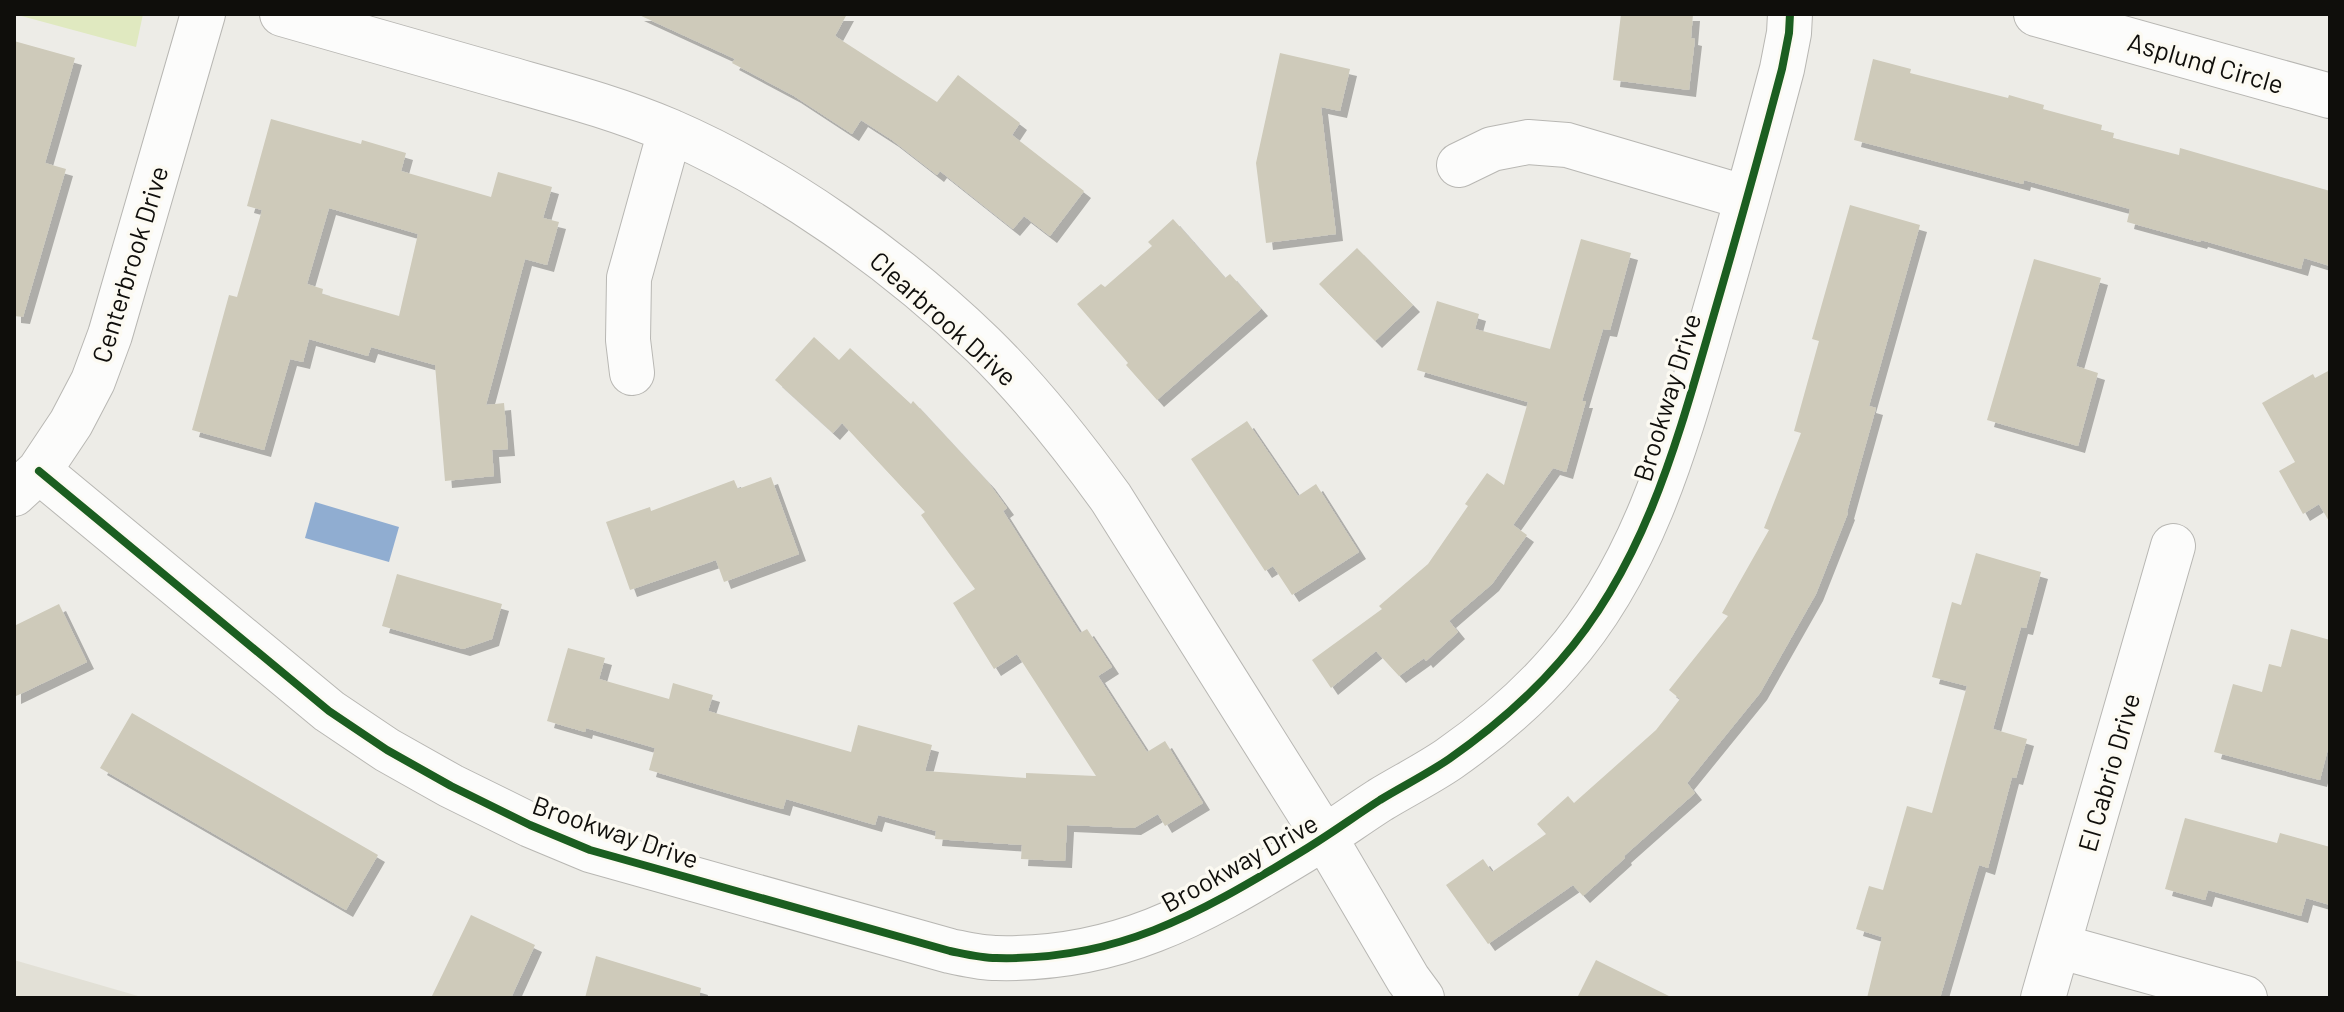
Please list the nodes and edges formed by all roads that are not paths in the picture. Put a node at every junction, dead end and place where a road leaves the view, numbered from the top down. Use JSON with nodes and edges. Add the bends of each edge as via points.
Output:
{"nodes":[{"id":1,"x":203,"y":14,"type":"edge"},
{"id":2,"x":282,"y":14,"type":"edge"},
{"id":3,"x":1790,"y":14,"type":"edge"},
{"id":4,"x":2036,"y":14,"type":"edge"},
{"id":5,"x":2330,"y":96,"type":"edge"},
{"id":6,"x":670,"y":131,"type":"junction"},
{"id":7,"x":1459,"y":165,"type":"dead end"},
{"id":8,"x":1747,"y":198,"type":"junction"},
{"id":9,"x":632,"y":373,"type":"dead end"},
{"id":10,"x":27,"y":482,"type":"edge"},
{"id":11,"x":2173,"y":546,"type":"dead end"},
{"id":12,"x":1325,"y":838,"type":"junction"},
{"id":13,"x":2058,"y":946,"type":"junction"},
{"id":14,"x":1422,"y":998,"type":"edge"},
{"id":15,"x":2043,"y":998,"type":"edge"},
{"id":16,"x":2245,"y":998,"type":"edge"}],
"edges":[{"from":1,"to":10,"type":"street","name":"Centerbrook Drive","via":[[93,381],[71,423]]},
{"from":2,"to":6,"type":"street","name":"Clearbrook Drive","via":[[576,98]]},
{"from":3,"to":8,"type":"street","name":"Brookway Drive","via":[[1782,69]]},
{"from":4,"to":5,"type":"street","name":"Asplund Circle"},
{"from":6,"to":9,"type":"street","via":[[629,278]]},
{"from":6,"to":12,"type":"street","name":"Clearbrook Drive","via":[[745,169],[870,250],[983,346],[1032,398],[1111,498]]},
{"from":7,"to":8,"type":"street","via":[[1492,149],[1528,142],[1567,145]]},
{"from":8,"to":12,"type":"street","name":"Brookway Drive","via":[[1677,442],[1628,561],[1596,616],[1559,662],[1490,729]]},
{"from":10,"to":12,"type":"street","name":"Brookway Drive","via":[[87,509],[329,711],[451,786],[590,850],[950,951],[1042,958],[1099,950],[1211,906]]},
{"from":11,"to":13,"type":"street","name":"El Cabrio Drive"},
{"from":12,"to":14,"type":"street","name":"Clearbrook Drive"},
{"from":13,"to":15,"type":"street","name":"El Cabrio Drive"},
{"from":13,"to":16,"type":"street"}]}
